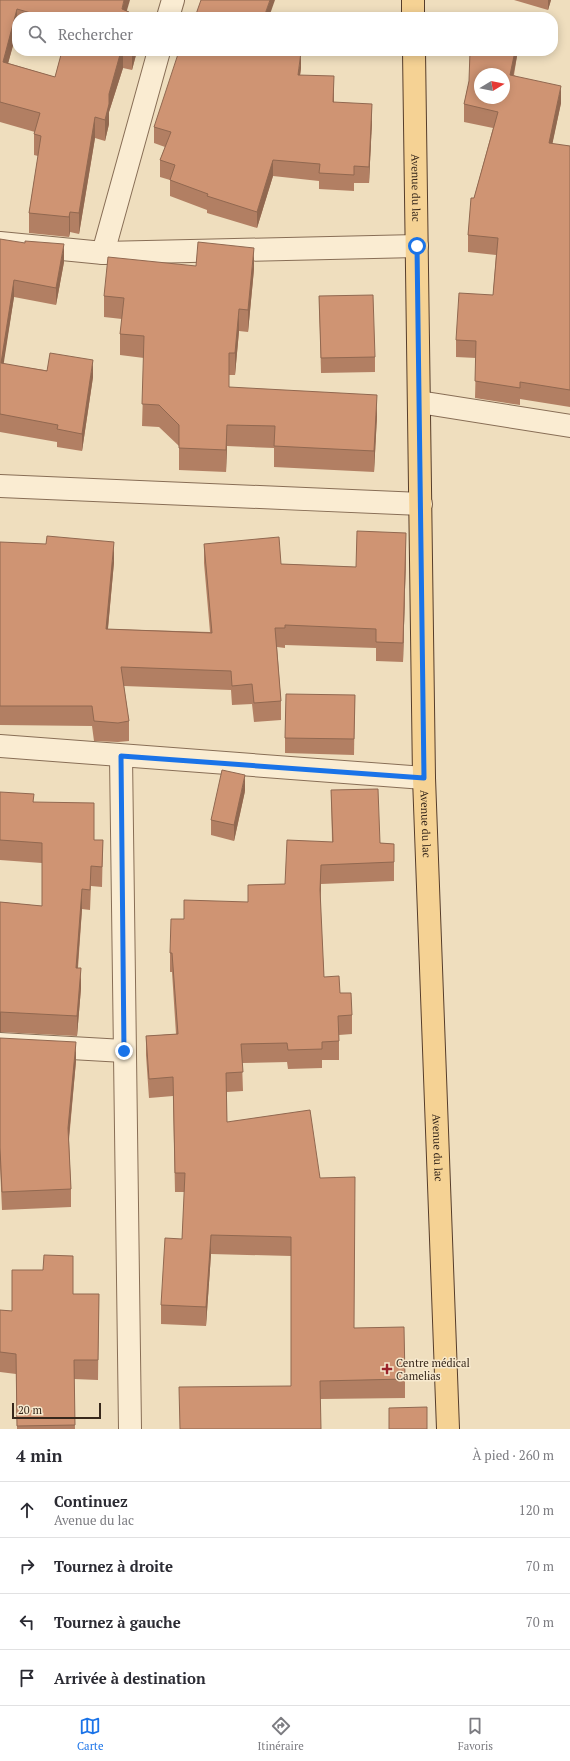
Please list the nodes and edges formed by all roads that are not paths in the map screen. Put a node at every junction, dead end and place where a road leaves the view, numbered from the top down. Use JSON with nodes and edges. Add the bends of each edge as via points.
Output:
{"nodes":[{"id":1,"x":173,"y":0,"type":"edge"},
{"id":2,"x":169,"y":12,"type":"edge"},
{"id":3,"x":158,"y":56,"type":"edge"},
{"id":4,"x":414,"y":56,"type":"edge"},
{"id":5,"x":0,"y":243,"type":"edge"},
{"id":6,"x":417,"y":246,"type":"junction"},
{"id":7,"x":103,"y":253,"type":"junction"},
{"id":8,"x":419,"y":402,"type":"junction"},
{"id":9,"x":570,"y":426,"type":"edge"},
{"id":10,"x":0,"y":486,"type":"edge"},
{"id":11,"x":421,"y":504,"type":"junction"},
{"id":12,"x":0,"y":746,"type":"edge"},
{"id":13,"x":121,"y":756,"type":"junction"},
{"id":14,"x":424,"y":778,"type":"junction"},
{"id":15,"x":0,"y":1044,"type":"edge"},
{"id":16,"x":124,"y":1051,"type":"junction"},
{"id":17,"x":130,"y":1429,"type":"edge"},
{"id":18,"x":448,"y":1429,"type":"edge"}],
"edges":[{"from":1,"to":2,"type":"street"},
{"from":3,"to":7,"type":"street"},
{"from":4,"to":6,"type":"main road","name":"Avenue du lac"},
{"from":5,"to":7,"type":"street"},
{"from":6,"to":7,"type":"street"},
{"from":6,"to":8,"type":"main road","name":"Avenue du lac"},
{"from":8,"to":9,"type":"street"},
{"from":8,"to":11,"type":"main road","name":"Avenue du lac"},
{"from":10,"to":11,"type":"street"},
{"from":11,"to":14,"type":"main road","name":"Avenue du lac"},
{"from":12,"to":13,"type":"street"},
{"from":13,"to":14,"type":"street"},
{"from":13,"to":16,"type":"street"},
{"from":14,"to":18,"type":"main road","name":"Avenue du lac"},
{"from":15,"to":16,"type":"street"},
{"from":16,"to":17,"type":"street"}]}
